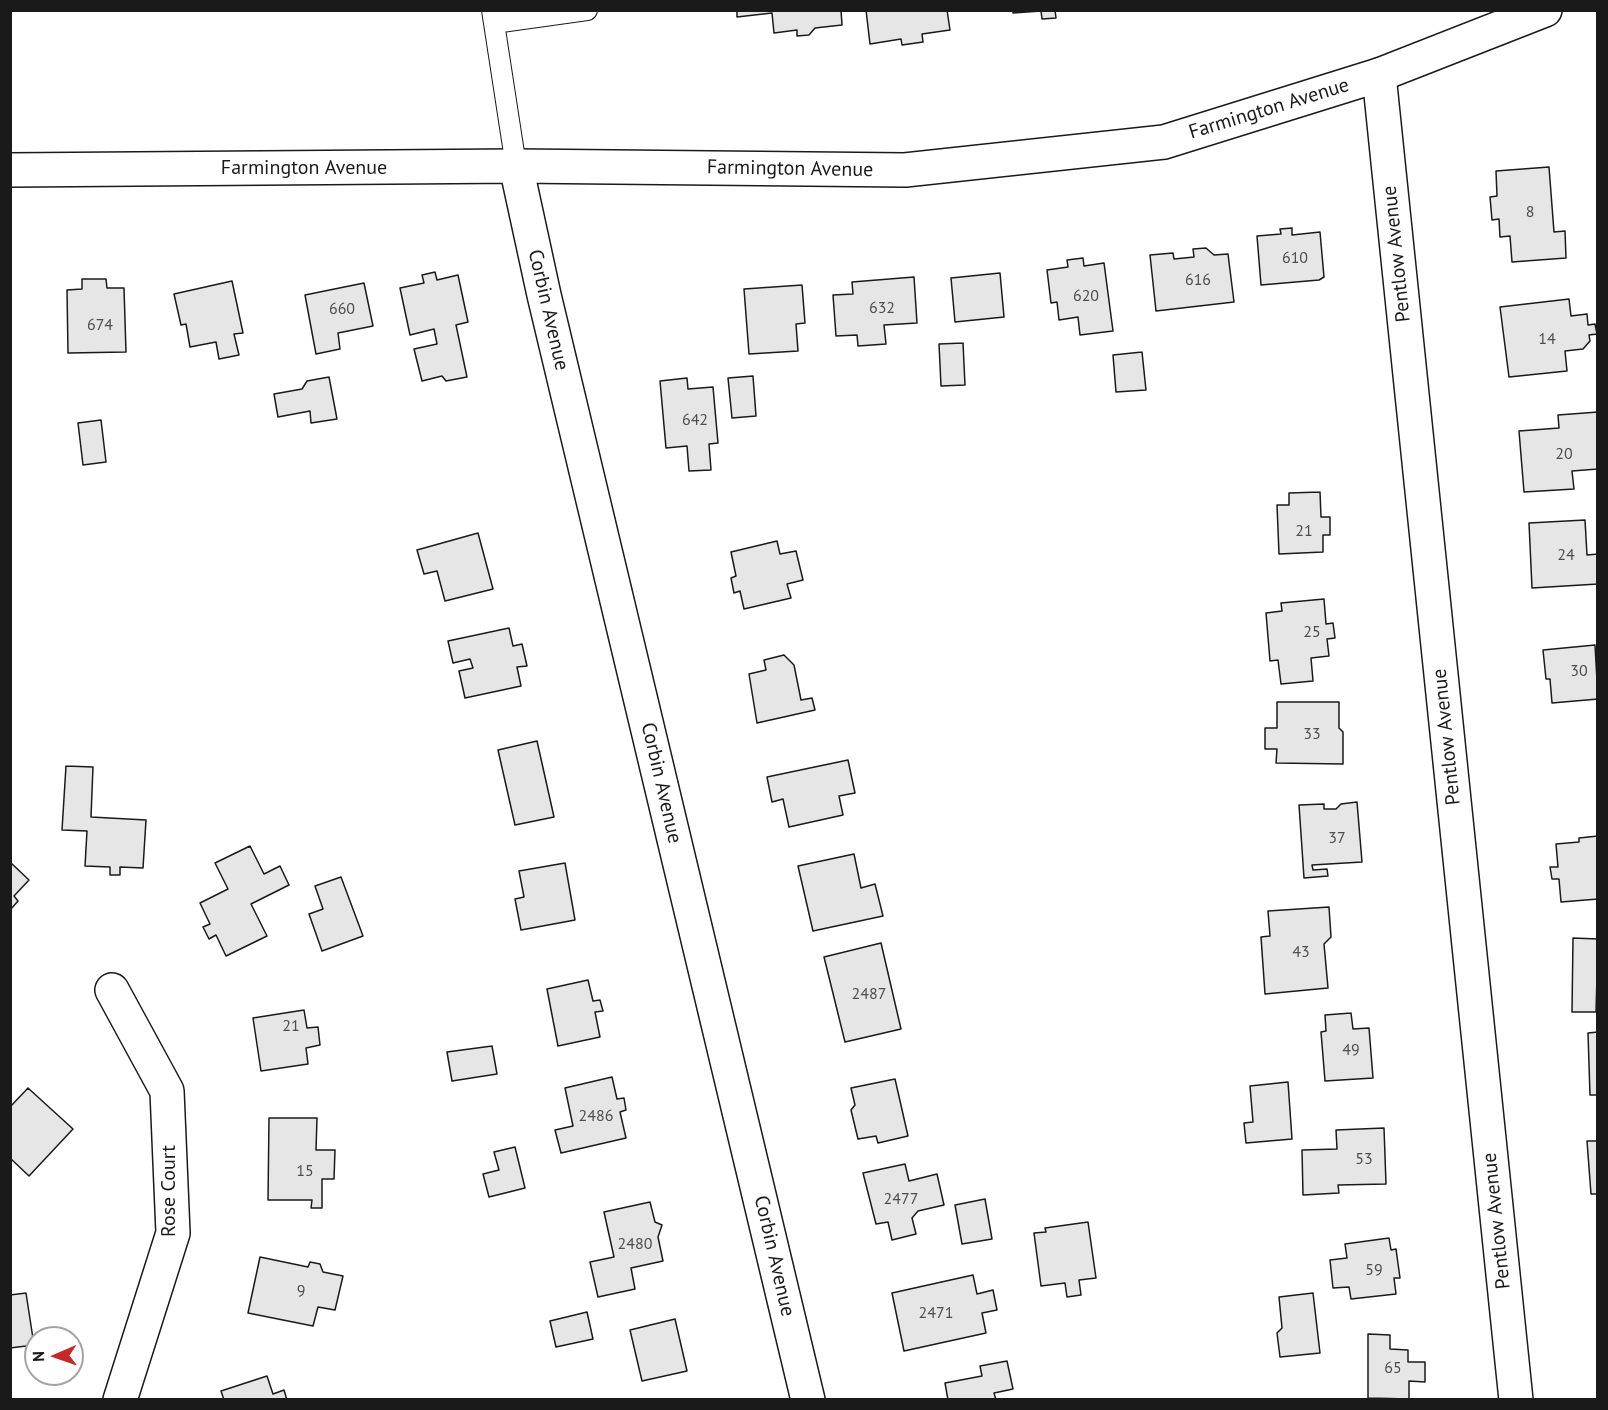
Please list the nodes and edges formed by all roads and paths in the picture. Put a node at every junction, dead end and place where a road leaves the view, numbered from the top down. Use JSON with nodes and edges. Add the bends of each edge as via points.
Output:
{"nodes":[{"id":1,"x":587,"y":10,"type":"edge"},
{"id":2,"x":1545,"y":10,"type":"edge"},
{"id":3,"x":493,"y":17,"type":"edge"},
{"id":4,"x":1379,"y":75,"type":"junction"},
{"id":5,"x":516,"y":166,"type":"junction"},
{"id":6,"x":10,"y":170,"type":"edge"},
{"id":7,"x":111,"y":990,"type":"dead end"},
{"id":8,"x":120,"y":1400,"type":"edge"},
{"id":9,"x":808,"y":1400,"type":"edge"},
{"id":10,"x":1516,"y":1400,"type":"edge"}],
"edges":[{"from":1,"to":3,"type":"lane"},
{"from":2,"to":4,"type":"main road","name":"Farmington Avenue"},
{"from":3,"to":5,"type":"lane"},
{"from":4,"to":5,"type":"main road","name":"Farmington Avenue","via":[[1164,142],[917,168]]},
{"from":4,"to":10,"type":"main road","name":"Pentlow Avenue"},
{"from":5,"to":6,"type":"main road","name":"Farmington Avenue"},
{"from":5,"to":9,"type":"main road","name":"Corbin Avenue"},
{"from":7,"to":8,"type":"main road","name":"Rose Court","via":[[167,1091],[173,1233]]}]}
